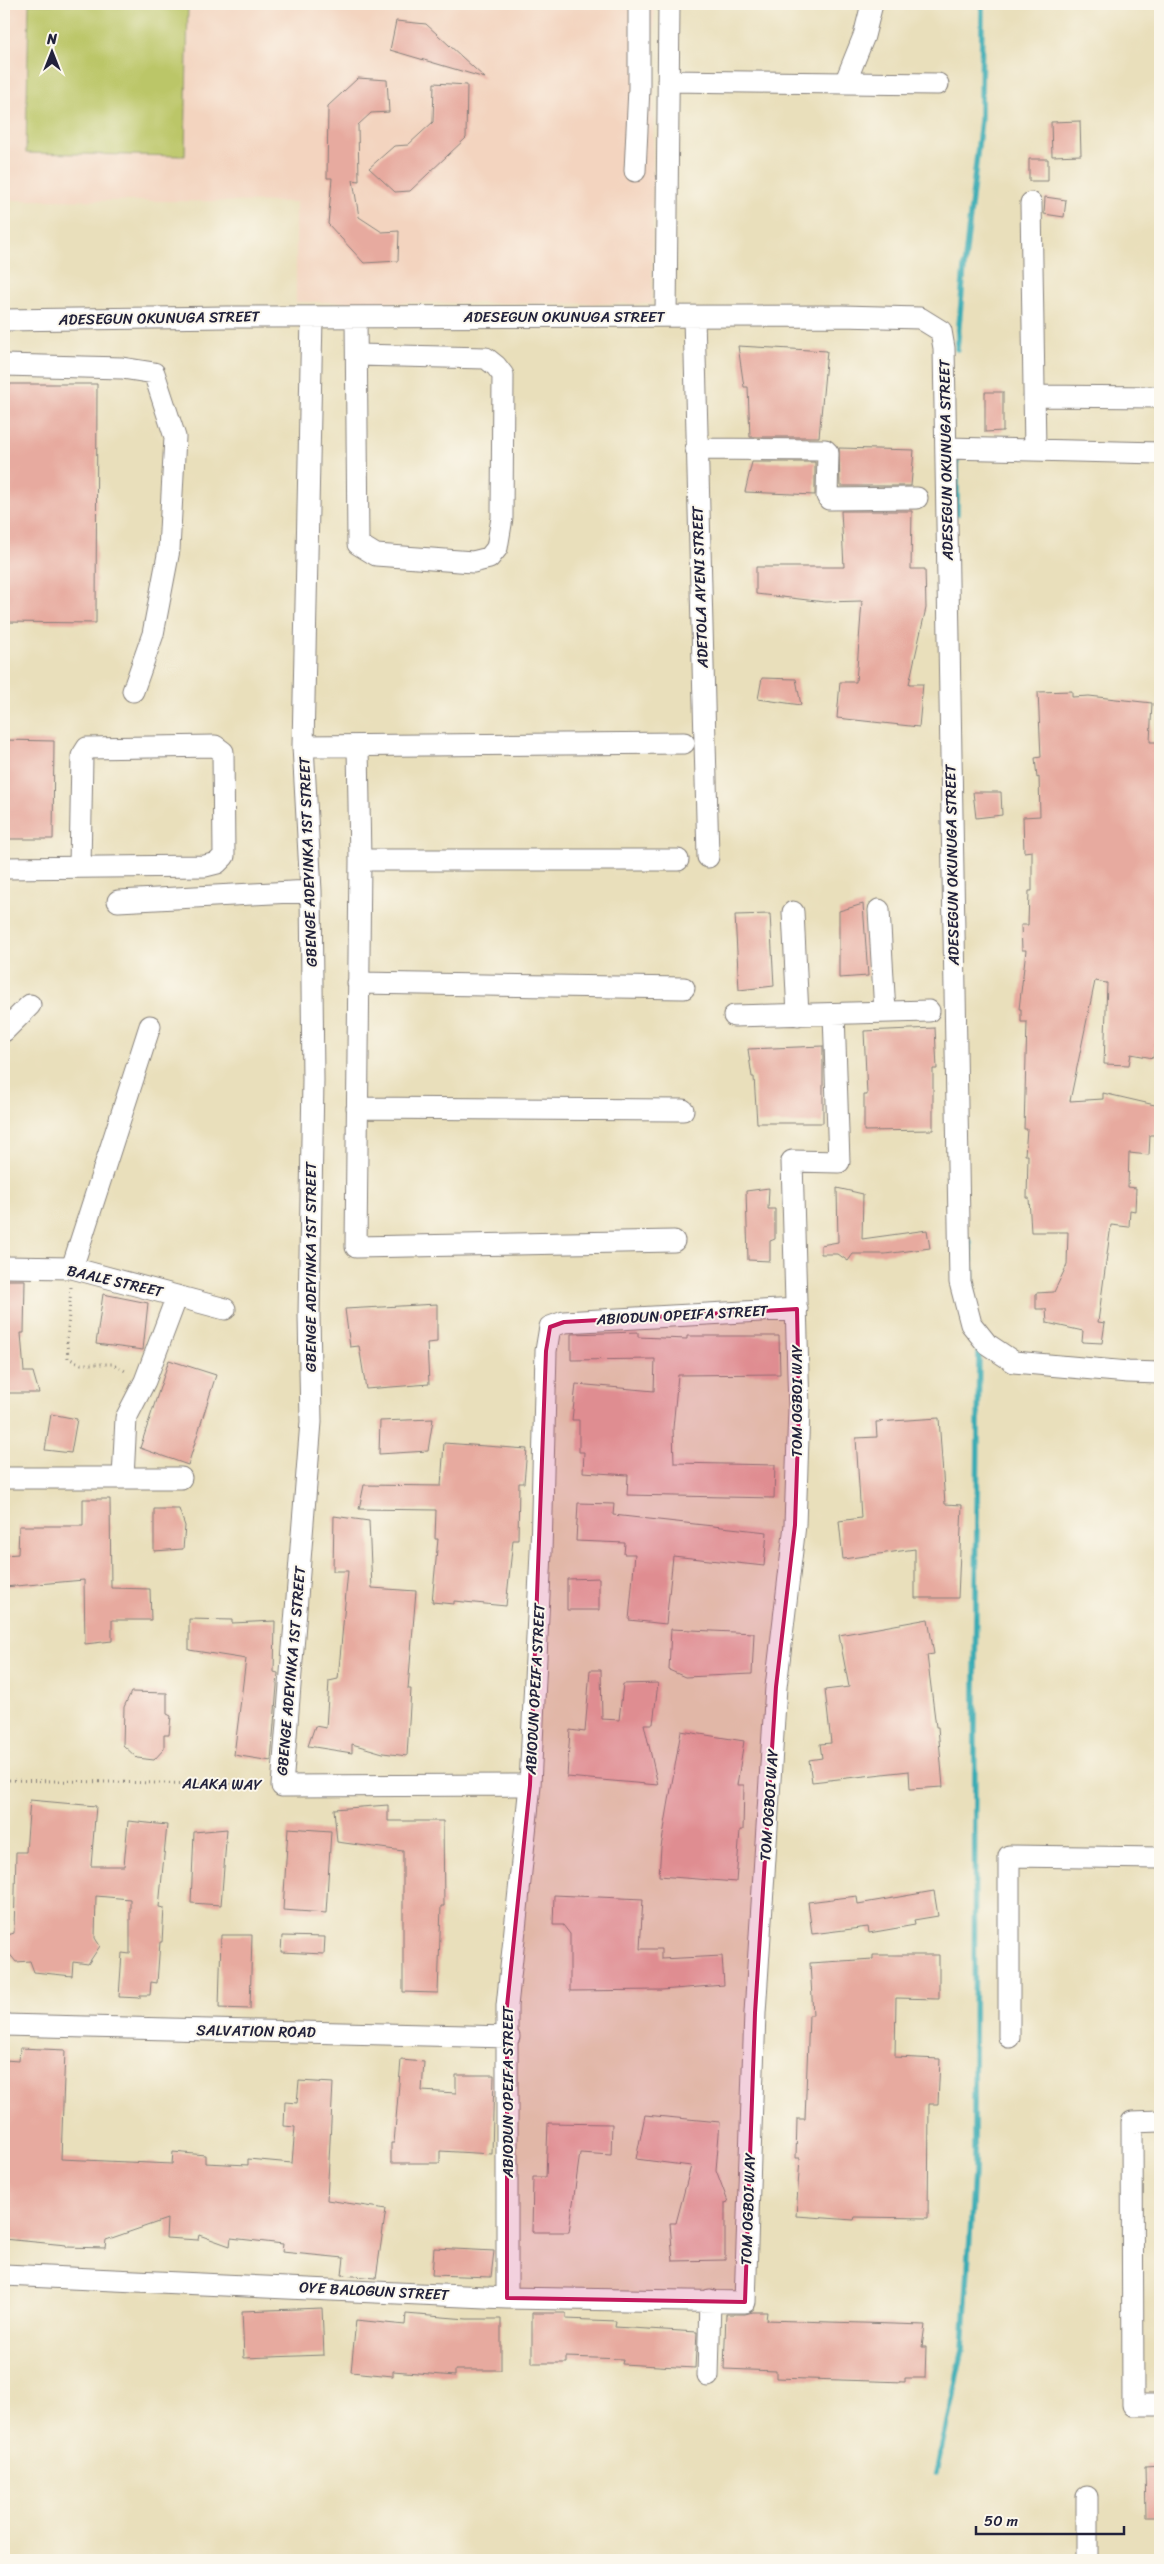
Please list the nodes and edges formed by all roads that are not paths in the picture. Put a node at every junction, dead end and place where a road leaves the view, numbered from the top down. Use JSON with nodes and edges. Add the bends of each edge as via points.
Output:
{"nodes":[{"id":1,"x":639,"y":4,"type":"edge"},
{"id":2,"x":669,"y":4,"type":"edge"},
{"id":3,"x":872,"y":4,"type":"edge"},
{"id":4,"x":668,"y":81,"type":"junction"},
{"id":5,"x":845,"y":83,"type":"junction"},
{"id":6,"x":938,"y":84,"type":"dead end"},
{"id":7,"x":635,"y":171,"type":"dead end"},
{"id":8,"x":1031,"y":202,"type":"dead end"},
{"id":9,"x":666,"y":316,"type":"junction"},
{"id":10,"x":312,"y":317,"type":"junction"},
{"id":11,"x":356,"y":317,"type":"junction"},
{"id":12,"x":694,"y":317,"type":"junction"},
{"id":13,"x":4,"y":320,"type":"edge"},
{"id":14,"x":357,"y":355,"type":"junction"},
{"id":15,"x":4,"y":365,"type":"edge"},
{"id":16,"x":1034,"y":396,"type":"junction"},
{"id":17,"x":1160,"y":397,"type":"edge"},
{"id":18,"x":946,"y":448,"type":"junction"},
{"id":19,"x":696,"y":449,"type":"junction"},
{"id":20,"x":1035,"y":450,"type":"junction"},
{"id":21,"x":1160,"y":453,"type":"edge"},
{"id":22,"x":917,"y":498,"type":"dead end"},
{"id":23,"x":133,"y":691,"type":"dead end"},
{"id":24,"x":684,"y":743,"type":"dead end"},
{"id":25,"x":303,"y":746,"type":"junction"},
{"id":26,"x":358,"y":747,"type":"junction"},
{"id":27,"x":708,"y":857,"type":"dead end"},
{"id":28,"x":360,"y":860,"type":"junction"},
{"id":29,"x":678,"y":860,"type":"dead end"},
{"id":30,"x":80,"y":867,"type":"junction"},
{"id":31,"x":4,"y":868,"type":"edge"},
{"id":32,"x":311,"y":891,"type":"junction"},
{"id":33,"x":118,"y":901,"type":"dead end"},
{"id":34,"x":879,"y":910,"type":"dead end"},
{"id":35,"x":793,"y":912,"type":"dead end"},
{"id":36,"x":358,"y":983,"type":"junction"},
{"id":37,"x":684,"y":988,"type":"dead end"},
{"id":38,"x":30,"y":1005,"type":"dead end"},
{"id":39,"x":929,"y":1011,"type":"dead end"},
{"id":40,"x":885,"y":1012,"type":"junction"},
{"id":41,"x":798,"y":1014,"type":"junction"},
{"id":42,"x":834,"y":1014,"type":"junction"},
{"id":43,"x":734,"y":1016,"type":"dead end"},
{"id":44,"x":150,"y":1026,"type":"dead end"},
{"id":45,"x":4,"y":1031,"type":"edge"},
{"id":46,"x":358,"y":1108,"type":"junction"},
{"id":47,"x":683,"y":1110,"type":"dead end"},
{"id":48,"x":674,"y":1241,"type":"dead end"},
{"id":49,"x":4,"y":1267,"type":"edge"},
{"id":50,"x":72,"y":1268,"type":"junction"},
{"id":51,"x":177,"y":1296,"type":"junction"},
{"id":52,"x":225,"y":1309,"type":"dead end"},
{"id":53,"x":797,"y":1309,"type":"junction"},
{"id":54,"x":1160,"y":1373,"type":"edge"},
{"id":55,"x":4,"y":1478,"type":"edge"},
{"id":56,"x":123,"y":1478,"type":"junction"},
{"id":57,"x":181,"y":1478,"type":"dead end"},
{"id":58,"x":530,"y":1784,"type":"junction"},
{"id":59,"x":282,"y":1786,"type":"joint"},
{"id":60,"x":1160,"y":1858,"type":"edge"},
{"id":61,"x":4,"y":2025,"type":"edge"},
{"id":62,"x":509,"y":2036,"type":"junction"},
{"id":63,"x":1008,"y":2037,"type":"dead end"},
{"id":64,"x":1160,"y":2121,"type":"edge"},
{"id":65,"x":4,"y":2275,"type":"edge"},
{"id":66,"x":507,"y":2298,"type":"junction"},
{"id":67,"x":710,"y":2300,"type":"junction"},
{"id":68,"x":745,"y":2302,"type":"joint"},
{"id":69,"x":708,"y":2376,"type":"dead end"},
{"id":70,"x":1160,"y":2405,"type":"edge"},
{"id":71,"x":1087,"y":2497,"type":"dead end"},
{"id":72,"x":1087,"y":2560,"type":"edge"}],
"edges":[{"from":1,"to":7,"type":"street"},
{"from":2,"to":4,"type":"street"},
{"from":3,"to":5,"type":"street","via":[[864,36]]},
{"from":4,"to":5,"type":"street"},
{"from":4,"to":9,"type":"street"},
{"from":5,"to":6,"type":"street"},
{"from":8,"to":16,"type":"street"},
{"from":9,"to":11,"type":"street","name":"ADESEGUN OKUNUGA STREET"},
{"from":9,"to":12,"type":"street","name":"ADESEGUN OKUNUGA STREET"},
{"from":10,"to":11,"type":"street","name":"ADESEGUN OKUNUGA STREET"},
{"from":10,"to":13,"type":"street","name":"ADESEGUN OKUNUGA STREET"},
{"from":10,"to":25,"type":"street","name":"GBENGE ADEYINKA 1ST STREET"},
{"from":11,"to":14,"type":"street"},
{"from":12,"to":18,"type":"street","name":"ADESEGUN OKUNUGA STREET","via":[[920,318],[941,331]]},
{"from":12,"to":19,"type":"street","name":"ADETOLA AYENI STREET"},
{"from":14,"to":14,"type":"street","via":[[486,358],[503,375],[502,518],[497,548],[489,558],[473,562],[376,555],[358,544]]},
{"from":15,"to":23,"type":"street","via":[[122,368],[154,373],[175,437],[169,550],[153,634]]},
{"from":16,"to":17,"type":"street"},
{"from":16,"to":20,"type":"street"},
{"from":18,"to":20,"type":"street"},
{"from":18,"to":54,"type":"street","name":"ADESEGUN OKUNUGA STREET","via":[[960,1282],[971,1324],[987,1344],[1014,1362]]},
{"from":19,"to":22,"type":"street","via":[[824,450],[828,453],[829,500]]},
{"from":19,"to":27,"type":"street","name":"ADETOLA AYENI STREET"},
{"from":20,"to":21,"type":"street"},
{"from":24,"to":26,"type":"street"},
{"from":25,"to":26,"type":"street"},
{"from":25,"to":32,"type":"street","name":"GBENGE ADEYINKA 1ST STREET"},
{"from":26,"to":28,"type":"street"},
{"from":28,"to":29,"type":"street"},
{"from":28,"to":36,"type":"street"},
{"from":30,"to":30,"type":"street","via":[[205,866],[217,863],[224,856],[223,752],[214,746],[86,748],[82,756]]},
{"from":30,"to":31,"type":"street"},
{"from":32,"to":33,"type":"street"},
{"from":32,"to":59,"type":"street","name":"GBENGE ADEYINKA 1ST STREET","via":[[311,1422]]},
{"from":34,"to":40,"type":"street"},
{"from":35,"to":41,"type":"street"},
{"from":36,"to":37,"type":"street"},
{"from":36,"to":46,"type":"street"},
{"from":38,"to":45,"type":"street"},
{"from":39,"to":40,"type":"street"},
{"from":40,"to":42,"type":"street"},
{"from":41,"to":42,"type":"street"},
{"from":41,"to":43,"type":"street"},
{"from":42,"to":53,"type":"street","name":"TOM OGBOI WAY","via":[[839,1162],[792,1161]]},
{"from":44,"to":50,"type":"street"},
{"from":46,"to":47,"type":"street"},
{"from":46,"to":48,"type":"street","via":[[356,1247]]},
{"from":49,"to":50,"type":"street","name":"BAALE STREET"},
{"from":50,"to":51,"type":"street","name":"BAALE STREET"},
{"from":51,"to":52,"type":"street","name":"BAALE STREET"},
{"from":51,"to":56,"type":"street","via":[[146,1382],[126,1418]]},
{"from":53,"to":58,"type":"street","name":"ABIODUN OPEIFA STREET","via":[[564,1322],[550,1327],[546,1350],[542,1552]]},
{"from":53,"to":68,"type":"street","name":"TOM OGBOI WAY","via":[[799,1409],[795,1525],[776,1687],[755,2013]]},
{"from":55,"to":56,"type":"street"},
{"from":56,"to":57,"type":"street"},
{"from":58,"to":59,"type":"street","name":"ALAKA WAY"},
{"from":58,"to":62,"type":"street","name":"ABIODUN OPEIFA STREET","via":[[507,2006]]},
{"from":60,"to":63,"type":"street","via":[[1009,1856]]},
{"from":61,"to":62,"type":"street","name":"SALVATION ROAD"},
{"from":62,"to":66,"type":"street","name":"ABIODUN OPEIFA STREET"},
{"from":64,"to":70,"type":"street","via":[[1132,2122],[1133,2405]]},
{"from":65,"to":66,"type":"street","name":"OYE BALOGUN STREET"},
{"from":66,"to":67,"type":"street","name":"OYE BALOGUN STREET"},
{"from":67,"to":68,"type":"street","name":"OYE BALOGUN STREET"},
{"from":67,"to":69,"type":"street"},
{"from":71,"to":72,"type":"street"}]}
